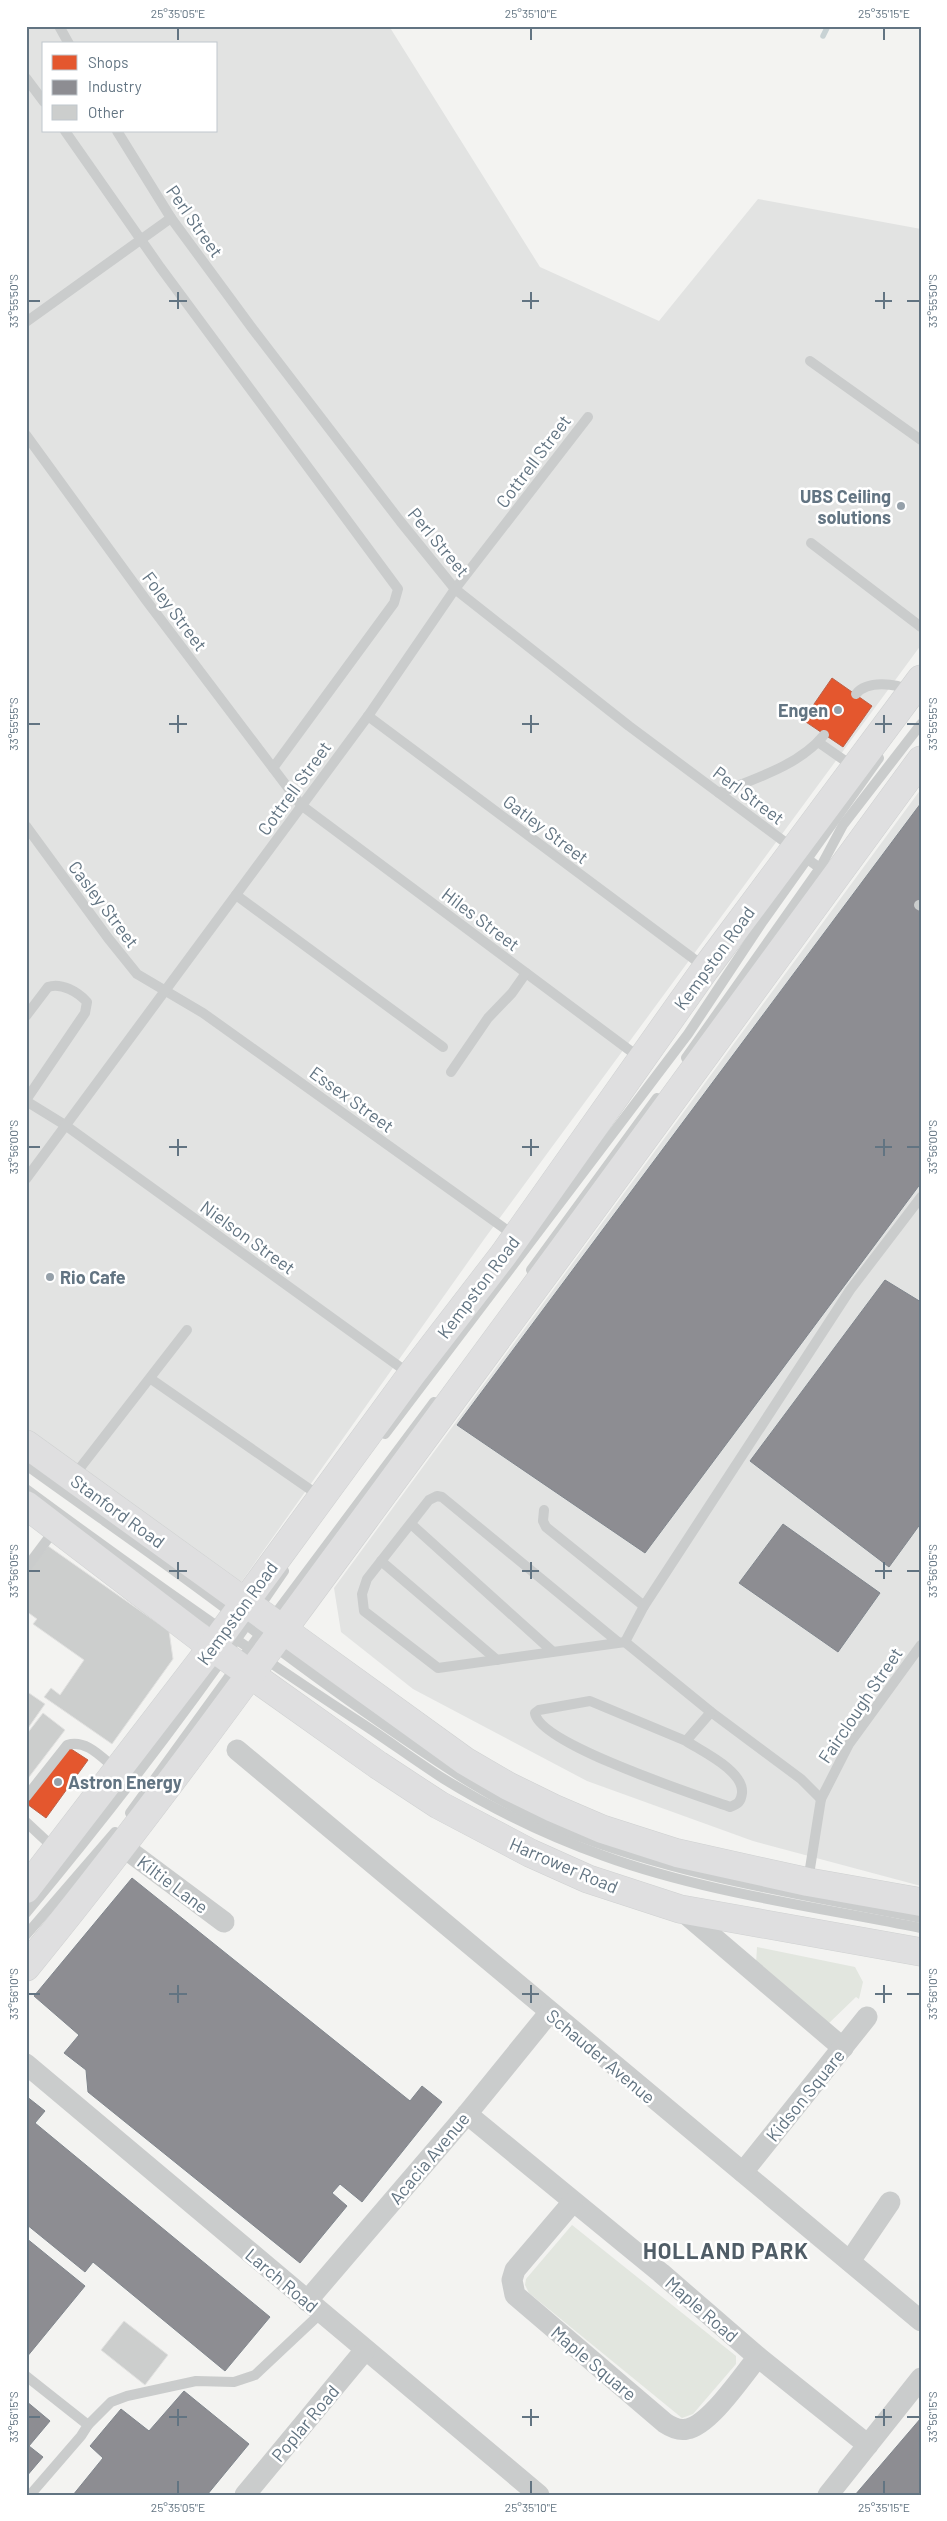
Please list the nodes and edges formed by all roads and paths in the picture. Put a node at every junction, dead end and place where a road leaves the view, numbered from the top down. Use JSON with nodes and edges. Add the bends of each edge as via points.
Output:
{"nodes":[{"id":1,"x":59,"y":26,"type":"edge"},
{"id":2,"x":68,"y":42,"type":"edge"},
{"id":3,"x":26,"y":78,"type":"edge"},
{"id":4,"x":42,"y":99,"type":"edge"},
{"id":5,"x":66,"y":132,"type":"edge"},
{"id":6,"x":119,"y":132,"type":"edge"},
{"id":7,"x":171,"y":218,"type":"junction"},
{"id":8,"x":140,"y":238,"type":"junction"},
{"id":9,"x":26,"y":322,"type":"edge"},
{"id":10,"x":810,"y":361,"type":"dead end"},
{"id":11,"x":588,"y":417,"type":"dead end"},
{"id":12,"x":26,"y":435,"type":"edge"},
{"id":13,"x":921,"y":440,"type":"edge"},
{"id":14,"x":811,"y":543,"type":"dead end"},
{"id":15,"x":455,"y":589,"type":"junction"},
{"id":16,"x":921,"y":627,"type":"edge"},
{"id":17,"x":916,"y":685,"type":"edge"},
{"id":18,"x":856,"y":694,"type":"dead end"},
{"id":19,"x":368,"y":716,"type":"junction"},
{"id":20,"x":921,"y":724,"type":"edge"},
{"id":21,"x":886,"y":748,"type":"dead end"},
{"id":22,"x":921,"y":760,"type":"edge"},
{"id":23,"x":855,"y":767,"type":"junction"},
{"id":24,"x":273,"y":768,"type":"junction"},
{"id":25,"x":719,"y":793,"type":"junction"},
{"id":26,"x":301,"y":805,"type":"junction"},
{"id":27,"x":26,"y":826,"type":"edge"},
{"id":28,"x":800,"y":854,"type":"junction"},
{"id":29,"x":827,"y":873,"type":"junction"},
{"id":30,"x":236,"y":894,"type":"junction"},
{"id":31,"x":706,"y":968,"type":"junction"},
{"id":32,"x":526,"y":973,"type":"junction"},
{"id":33,"x":166,"y":992,"type":"junction"},
{"id":34,"x":26,"y":1016,"type":"edge"},
{"id":35,"x":443,"y":1047,"type":"dead end"},
{"id":36,"x":641,"y":1058,"type":"junction"},
{"id":37,"x":679,"y":1068,"type":"dead end"},
{"id":38,"x":451,"y":1072,"type":"dead end"},
{"id":39,"x":662,"y":1091,"type":"dead end"},
{"id":40,"x":26,"y":1100,"type":"edge"},
{"id":41,"x":65,"y":1125,"type":"junction"},
{"id":42,"x":26,"y":1179,"type":"edge"},
{"id":43,"x":921,"y":1197,"type":"edge"},
{"id":44,"x":516,"y":1237,"type":"junction"},
{"id":45,"x":525,"y":1277,"type":"dead end"},
{"id":46,"x":187,"y":1330,"type":"dead end"},
{"id":47,"x":412,"y":1375,"type":"junction"},
{"id":48,"x":151,"y":1379,"type":"junction"},
{"id":49,"x":440,"y":1394,"type":"dead end"},
{"id":50,"x":380,"y":1440,"type":"dead end"},
{"id":51,"x":26,"y":1444,"type":"edge"},
{"id":52,"x":26,"y":1465,"type":"edge"},
{"id":53,"x":72,"y":1477,"type":"junction"},
{"id":54,"x":26,"y":1489,"type":"edge"},
{"id":55,"x":321,"y":1498,"type":"junction"},
{"id":56,"x":26,"y":1505,"type":"edge"},
{"id":57,"x":544,"y":1510,"type":"dead end"},
{"id":58,"x":411,"y":1524,"type":"junction"},
{"id":59,"x":56,"y":1528,"type":"junction"},
{"id":60,"x":381,"y":1562,"type":"junction"},
{"id":61,"x":289,"y":1563,"type":"dead end"},
{"id":62,"x":26,"y":1568,"type":"edge"},
{"id":63,"x":644,"y":1606,"type":"junction"},
{"id":64,"x":247,"y":1638,"type":"junction"},
{"id":65,"x":621,"y":1642,"type":"junction"},
{"id":66,"x":921,"y":1644,"type":"edge"},
{"id":67,"x":552,"y":1651,"type":"junction"},
{"id":68,"x":497,"y":1660,"type":"junction"},
{"id":69,"x":711,"y":1712,"type":"junction"},
{"id":70,"x":220,"y":1714,"type":"junction"},
{"id":71,"x":686,"y":1741,"type":"junction"},
{"id":72,"x":237,"y":1750,"type":"dead end"},
{"id":73,"x":378,"y":1765,"type":"junction"},
{"id":74,"x":118,"y":1770,"type":"junction"},
{"id":75,"x":26,"y":1797,"type":"edge"},
{"id":76,"x":821,"y":1799,"type":"junction"},
{"id":77,"x":26,"y":1822,"type":"edge"},
{"id":78,"x":122,"y":1846,"type":"junction"},
{"id":79,"x":58,"y":1851,"type":"junction"},
{"id":80,"x":27,"y":1886,"type":"edge"},
{"id":81,"x":921,"y":1902,"type":"edge"},
{"id":82,"x":805,"y":1908,"type":"junction"},
{"id":83,"x":680,"y":1909,"type":"junction"},
{"id":84,"x":26,"y":1913,"type":"edge"},
{"id":85,"x":921,"y":1918,"type":"edge"},
{"id":86,"x":224,"y":1922,"type":"dead end"},
{"id":87,"x":921,"y":1928,"type":"edge"},
{"id":88,"x":26,"y":1936,"type":"edge"},
{"id":89,"x":921,"y":1952,"type":"edge"},
{"id":90,"x":26,"y":1967,"type":"edge"},
{"id":91,"x":549,"y":2013,"type":"junction"},
{"id":92,"x":867,"y":2018,"type":"dead end"},
{"id":93,"x":843,"y":2048,"type":"junction"},
{"id":94,"x":26,"y":2064,"type":"edge"},
{"id":95,"x":467,"y":2114,"type":"junction"},
{"id":96,"x":743,"y":2172,"type":"junction"},
{"id":97,"x":890,"y":2202,"type":"dead end"},
{"id":98,"x":572,"y":2203,"type":"junction"},
{"id":99,"x":850,"y":2261,"type":"junction"},
{"id":100,"x":314,"y":2307,"type":"junction"},
{"id":101,"x":921,"y":2321,"type":"edge"},
{"id":102,"x":365,"y":2350,"type":"junction"},
{"id":103,"x":758,"y":2357,"type":"junction"},
{"id":104,"x":26,"y":2376,"type":"edge"},
{"id":105,"x":921,"y":2378,"type":"edge"},
{"id":106,"x":88,"y":2425,"type":"junction"},
{"id":107,"x":868,"y":2445,"type":"junction"},
{"id":108,"x":30,"y":2495,"type":"edge"},
{"id":109,"x":245,"y":2495,"type":"edge"},
{"id":110,"x":539,"y":2495,"type":"edge"},
{"id":111,"x":828,"y":2495,"type":"edge"}],
"edges":[{"from":1,"to":2,"type":"lane"},
{"from":3,"to":4,"type":"lane"},
{"from":5,"to":8,"type":"lane"},
{"from":6,"to":7,"type":"lane","name":"Perl Street"},
{"from":7,"to":8,"type":"lane"},
{"from":7,"to":15,"type":"lane","name":"Perl Street","via":[[300,392]]},
{"from":8,"to":9,"type":"lane"},
{"from":8,"to":24,"type":"lane","via":[[398,589],[394,604]]},
{"from":10,"to":13,"type":"lane"},
{"from":11,"to":15,"type":"lane","name":"Cottrell Street"},
{"from":12,"to":24,"type":"lane","name":"Foley Street"},
{"from":14,"to":16,"type":"lane"},
{"from":15,"to":19,"type":"lane","name":"Cottrell Street"},
{"from":15,"to":25,"type":"lane","name":"Perl Street"},
{"from":17,"to":18,"type":"lane","via":[[905,688],[888,684],[866,687],[860,688]]},
{"from":17,"to":23,"type":"main road","name":"Kempston Road"},
{"from":19,"to":26,"type":"lane","name":"Cottrell Street"},
{"from":19,"to":31,"type":"lane","name":"Gatley Street"},
{"from":20,"to":29,"type":"lane","via":[[843,825]]},
{"from":21,"to":28,"type":"lane"},
{"from":22,"to":29,"type":"main road","name":"Kempston Road"},
{"from":23,"to":25,"type":"lane","via":[[821,738],[804,753]]},
{"from":23,"to":28,"type":"main road","name":"Kempston Road"},
{"from":24,"to":26,"type":"lane","name":"Foley Street"},
{"from":25,"to":28,"type":"lane","name":"Perl Street"},
{"from":26,"to":30,"type":"lane","name":"Cottrell Street"},
{"from":26,"to":32,"type":"lane","name":"Hiles Street"},
{"from":27,"to":33,"type":"lane","name":"Casley Street","via":[[131,967]]},
{"from":28,"to":29,"type":"lane","name":"Perl Street"},
{"from":28,"to":31,"type":"main road","name":"Kempston Road"},
{"from":28,"to":50,"type":"lane","via":[[688,1034]]},
{"from":29,"to":37,"type":"lane"},
{"from":29,"to":64,"type":"main road","name":"Kempston Road","via":[[547,1272]]},
{"from":30,"to":33,"type":"lane","name":"Cottrell Street"},
{"from":30,"to":35,"type":"lane"},
{"from":31,"to":36,"type":"main road","name":"Kempston Road"},
{"from":32,"to":36,"type":"lane","name":"Hiles Street"},
{"from":32,"to":38,"type":"lane","via":[[488,1018]]},
{"from":33,"to":41,"type":"lane","name":"Cottrell Street"},
{"from":33,"to":44,"type":"lane","name":"Essex Street","via":[[203,1013]]},
{"from":34,"to":40,"type":"lane","via":[[48,987],[54,985],[81,996],[86,1002],[85,1013]]},
{"from":36,"to":44,"type":"main road","name":"Kempston Road"},
{"from":39,"to":45,"type":"lane"},
{"from":40,"to":41,"type":"lane","name":"Nielson Street"},
{"from":41,"to":42,"type":"lane","name":"Cottrell Street"},
{"from":41,"to":47,"type":"lane","name":"Nielson Street"},
{"from":43,"to":63,"type":"lane","via":[[850,1290]]},
{"from":44,"to":47,"type":"main road","name":"Kempston Road"},
{"from":46,"to":48,"type":"lane"},
{"from":47,"to":55,"type":"main road","name":"Kempston Road"},
{"from":48,"to":53,"type":"lane"},
{"from":48,"to":55,"type":"lane"},
{"from":49,"to":64,"type":"lane"},
{"from":51,"to":53,"type":"main road","name":"Stanford Road"},
{"from":52,"to":64,"type":"lane"},
{"from":53,"to":64,"type":"main road","name":"Stanford Road"},
{"from":54,"to":64,"type":"lane","via":[[162,1589]]},
{"from":55,"to":64,"type":"main road","name":"Kempston Road"},
{"from":56,"to":59,"type":"main road"},
{"from":57,"to":63,"type":"lane","via":[[546,1527]]},
{"from":58,"to":60,"type":"lane"},
{"from":58,"to":65,"type":"lane","via":[[429,1500],[437,1496],[442,1498]]},
{"from":58,"to":67,"type":"lane"},
{"from":59,"to":62,"type":"lane"},
{"from":59,"to":64,"type":"main road"},
{"from":60,"to":68,"type":"lane"},
{"from":60,"to":68,"type":"lane","via":[[367,1579],[362,1594],[364,1611],[438,1668]]},
{"from":61,"to":64,"type":"lane"},
{"from":63,"to":65,"type":"lane"},
{"from":64,"to":70,"type":"main road","name":"Kempston Road"},
{"from":64,"to":73,"type":"main road","name":"Harrower Road"},
{"from":64,"to":74,"type":"main road","name":"Kempston Road"},
{"from":64,"to":82,"type":"main road","name":"Harrower Road","via":[[544,1804],[602,1829],[678,1854]]},
{"from":64,"to":84,"type":"lane"},
{"from":64,"to":88,"type":"lane","via":[[119,1828]]},
{"from":65,"to":67,"type":"lane"},
{"from":65,"to":69,"type":"lane"},
{"from":66,"to":76,"type":"lane","name":"Fairclough Street","via":[[849,1744]]},
{"from":67,"to":68,"type":"lane"},
{"from":69,"to":71,"type":"lane"},
{"from":69,"to":76,"type":"lane","via":[[801,1779]]},
{"from":70,"to":73,"type":"main road","via":[[244,1700],[265,1704],[348,1760]]},
{"from":70,"to":78,"type":"main road","name":"Kempston Road"},
{"from":71,"to":71,"type":"lane","via":[[590,1701],[535,1713],[547,1728],[598,1757],[730,1806],[737,1805],[742,1798],[740,1779]]},
{"from":72,"to":91,"type":"street","name":"Schauder Avenue"},
{"from":73,"to":83,"type":"main road","name":"Harrower Road","via":[[439,1805],[530,1854],[588,1879]]},
{"from":74,"to":75,"type":"lane","via":[[77,1742],[67,1745]]},
{"from":74,"to":79,"type":"main road","name":"Kempston Road"},
{"from":76,"to":82,"type":"lane","name":"Fairclough Street"},
{"from":77,"to":79,"type":"lane"},
{"from":78,"to":86,"type":"street","name":"Kiltie Lane"},
{"from":78,"to":90,"type":"main road","name":"Kempston Road"},
{"from":79,"to":80,"type":"main road","name":"Kempston Road"},
{"from":81,"to":82,"type":"main road","name":"Harrower Road"},
{"from":82,"to":83,"type":"main road","name":"Harrower Road"},
{"from":82,"to":85,"type":"lane"},
{"from":82,"to":87,"type":"lane"},
{"from":82,"to":89,"type":"main road","name":"Harrower Road"},
{"from":83,"to":93,"type":"street"},
{"from":91,"to":95,"type":"street","name":"Acacia Avenue"},
{"from":91,"to":96,"type":"street","name":"Schauder Avenue"},
{"from":92,"to":93,"type":"street","name":"Kidson Square"},
{"from":93,"to":96,"type":"street","name":"Kidson Square"},
{"from":94,"to":100,"type":"street","name":"Larch Road"},
{"from":95,"to":98,"type":"street","name":"Maple Road"},
{"from":95,"to":100,"type":"street","name":"Acacia Avenue"},
{"from":96,"to":99,"type":"street","name":"Schauder Avenue"},
{"from":97,"to":99,"type":"street"},
{"from":98,"to":103,"type":"street","name":"Maple Road"},
{"from":98,"to":103,"type":"street","name":"Maple Square","via":[[515,2270],[512,2280],[515,2295],[665,2423],[686,2430],[706,2420]]},
{"from":99,"to":101,"type":"street","name":"Schauder Avenue"},
{"from":100,"to":102,"type":"street","name":"Larch Road"},
{"from":100,"to":106,"type":"lane","via":[[255,2375],[234,2382],[196,2381],[127,2396],[111,2402]]},
{"from":102,"to":109,"type":"street","name":"Poplar Road"},
{"from":102,"to":110,"type":"street","name":"Larch Road"},
{"from":103,"to":107,"type":"street","name":"Maple Road"},
{"from":104,"to":106,"type":"lane"},
{"from":105,"to":107,"type":"street"},
{"from":106,"to":108,"type":"lane"},
{"from":107,"to":111,"type":"street"}]}
